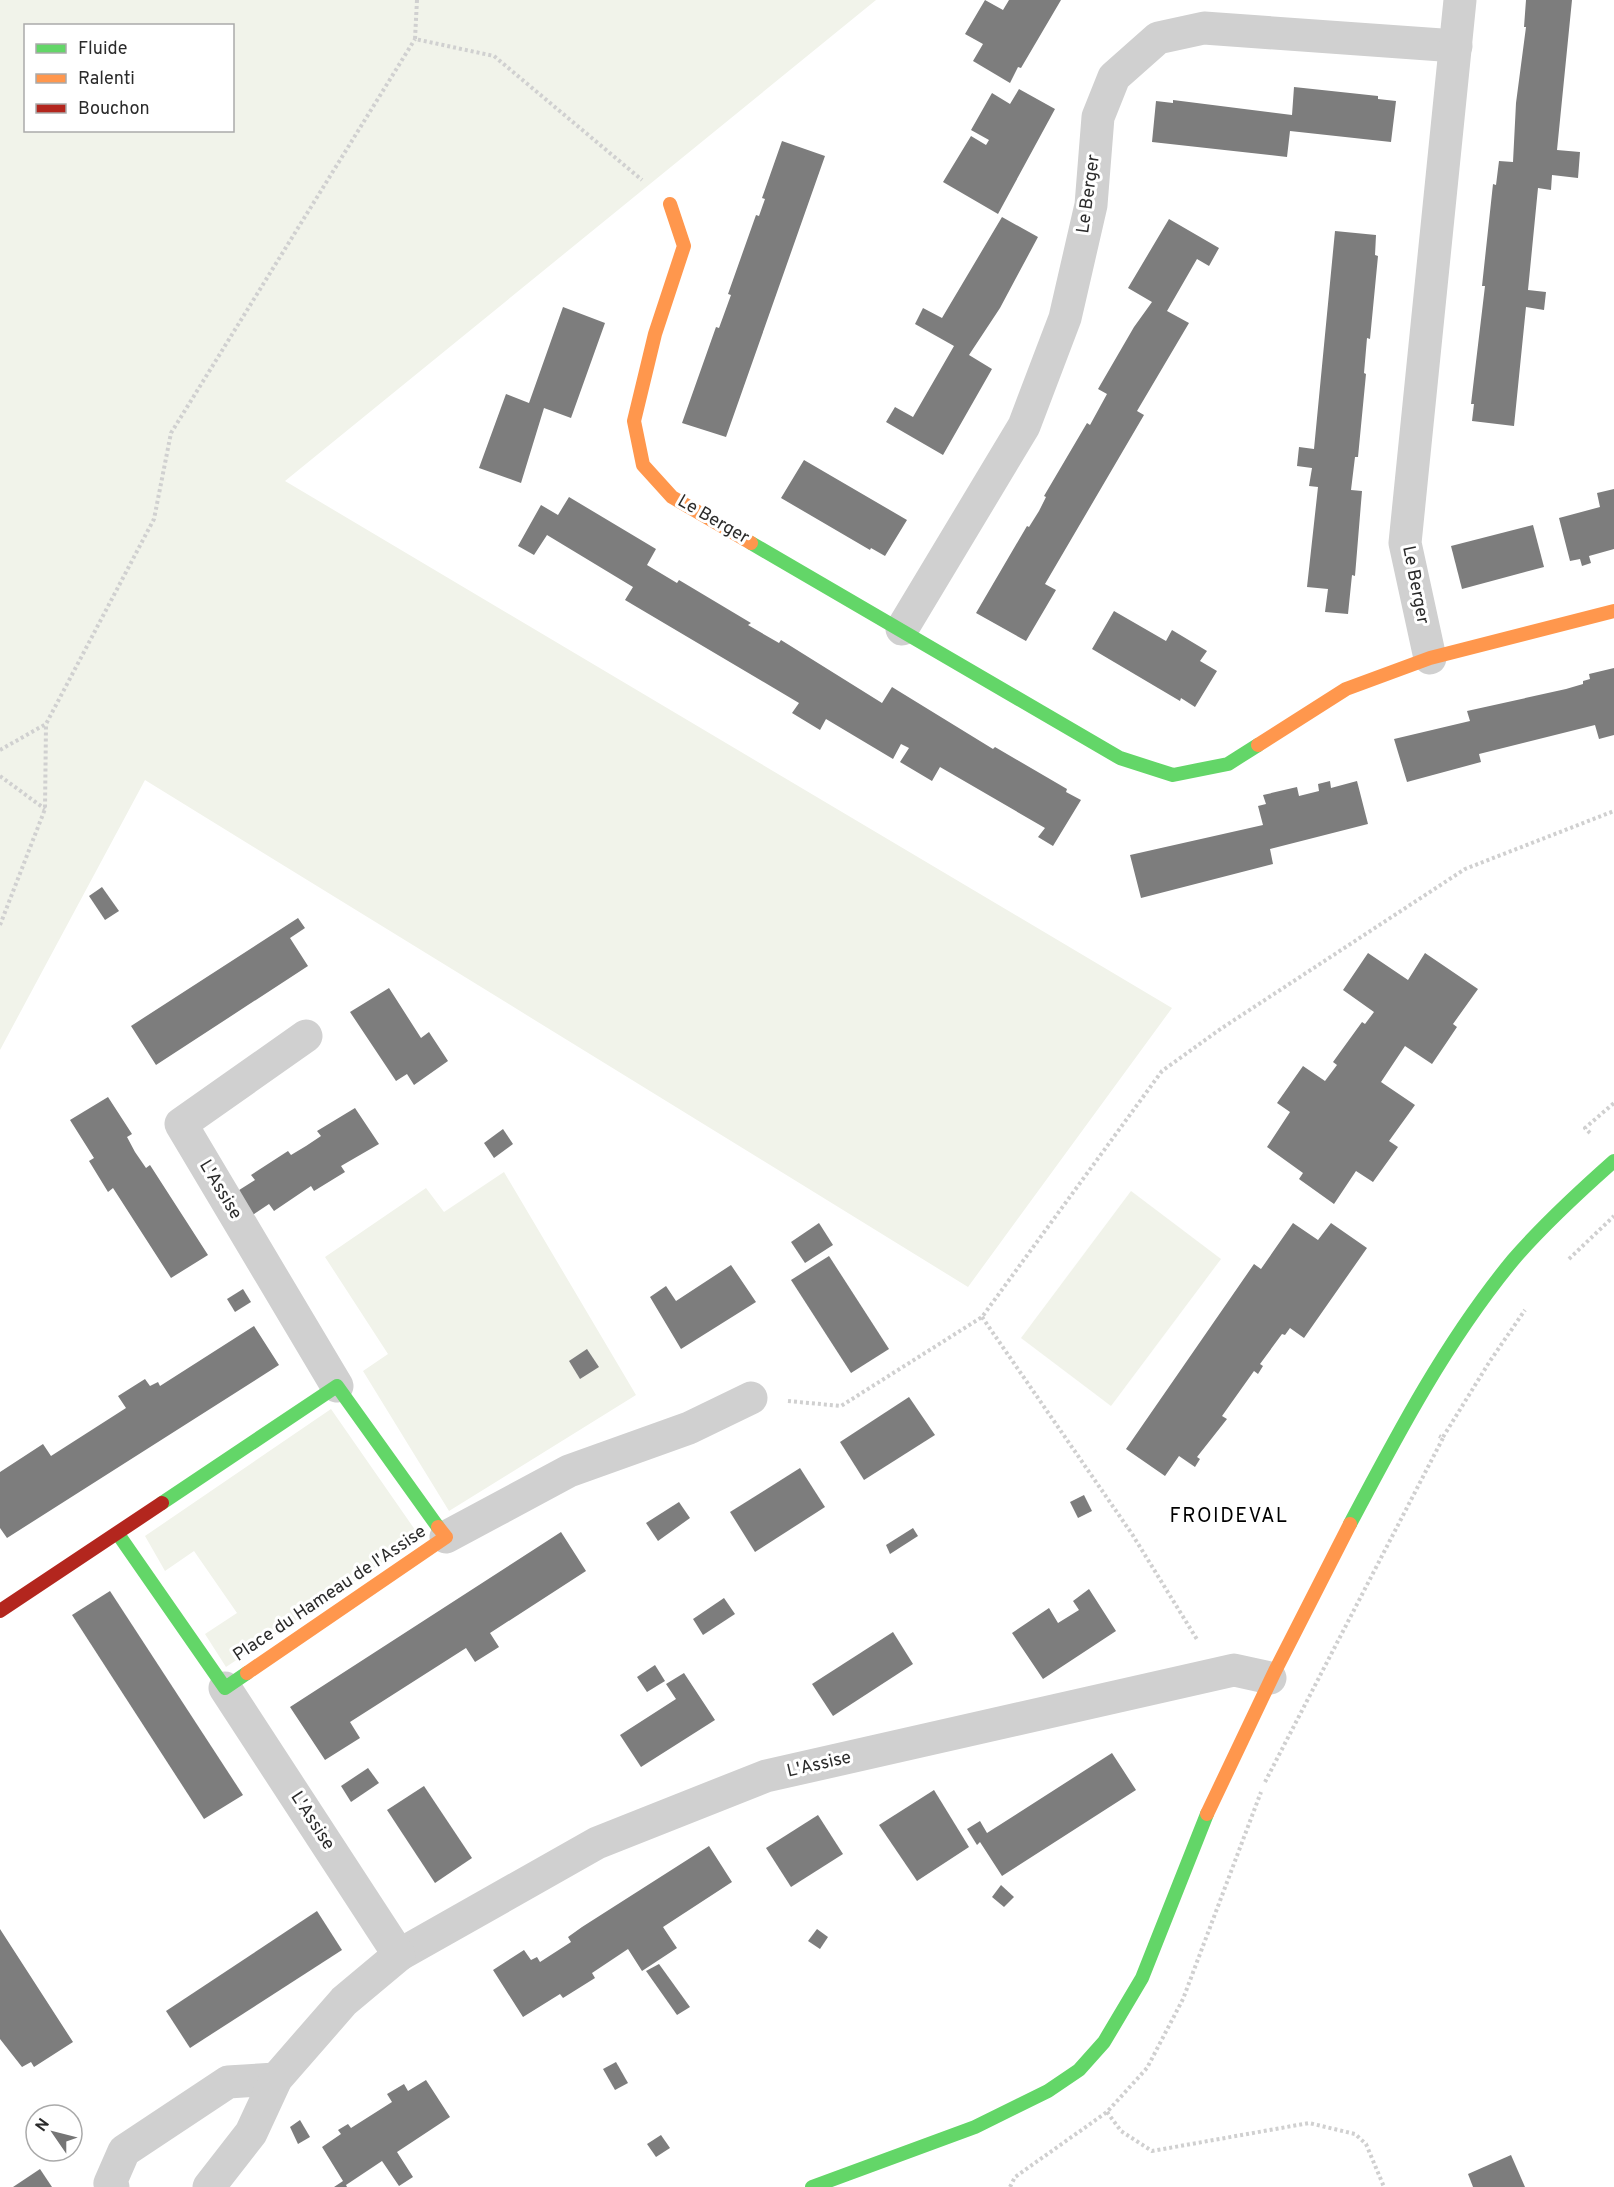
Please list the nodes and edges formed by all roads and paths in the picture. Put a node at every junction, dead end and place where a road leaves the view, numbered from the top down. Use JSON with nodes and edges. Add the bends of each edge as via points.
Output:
{"nodes":[{"id":1,"x":417,"y":0,"type":"edge"},
{"id":2,"x":1460,"y":0,"type":"edge"},
{"id":3,"x":415,"y":39,"type":"junction"},
{"id":4,"x":1456,"y":46,"type":"junction"},
{"id":5,"x":670,"y":204,"type":"joint"},
{"id":6,"x":1614,"y":611,"type":"edge"},
{"id":7,"x":902,"y":629,"type":"junction"},
{"id":8,"x":1430,"y":657,"type":"junction"},
{"id":9,"x":46,"y":724,"type":"junction"},
{"id":10,"x":0,"y":750,"type":"edge"},
{"id":11,"x":0,"y":776,"type":"edge"},
{"id":12,"x":45,"y":809,"type":"junction"},
{"id":13,"x":1614,"y":811,"type":"edge"},
{"id":14,"x":0,"y":925,"type":"edge"},
{"id":15,"x":306,"y":1036,"type":"dead end"},
{"id":16,"x":1614,"y":1161,"type":"edge"},
{"id":17,"x":1614,"y":1216,"type":"edge"},
{"id":18,"x":1563,"y":1264,"type":"dead end"},
{"id":19,"x":1528,"y":1306,"type":"dead end"},
{"id":20,"x":982,"y":1317,"type":"junction"},
{"id":21,"x":337,"y":1386,"type":"junction"},
{"id":22,"x":751,"y":1398,"type":"joint"},
{"id":23,"x":1405,"y":1423,"type":"junction"},
{"id":24,"x":1443,"y":1438,"type":"junction"},
{"id":25,"x":118,"y":1534,"type":"junction"},
{"id":26,"x":446,"y":1537,"type":"junction"},
{"id":27,"x":0,"y":1611,"type":"edge"},
{"id":28,"x":1209,"y":1676,"type":"junction"},
{"id":29,"x":1270,"y":1678,"type":"junction"},
{"id":30,"x":225,"y":1688,"type":"junction"},
{"id":31,"x":399,"y":1955,"type":"junction"},
{"id":32,"x":276,"y":2079,"type":"junction"},
{"id":33,"x":1107,"y":2112,"type":"junction"},
{"id":34,"x":112,"y":2187,"type":"edge"},
{"id":35,"x":209,"y":2187,"type":"edge"},
{"id":36,"x":812,"y":2187,"type":"edge"},
{"id":37,"x":1010,"y":2187,"type":"edge"},
{"id":38,"x":1384,"y":2187,"type":"edge"}],
"edges":[{"from":1,"to":3,"type":"path"},
{"from":2,"to":4,"type":"street","name":"Le Berger"},
{"from":3,"to":5,"type":"path","via":[[494,56]]},
{"from":3,"to":9,"type":"path","via":[[171,434],[154,519]]},
{"from":4,"to":7,"type":"street","name":"Le Berger","via":[[1204,28],[1158,38],[1114,77],[1098,117],[1091,205],[1065,318],[1024,426]]},
{"from":4,"to":8,"type":"street","name":"Le Berger","via":[[1405,543]]},
{"from":5,"to":7,"type":"street","name":"Le Berger","via":[[684,246],[655,334],[634,421],[643,465],[672,497]]},
{"from":6,"to":8,"type":"street","name":"Le Berger"},
{"from":7,"to":8,"type":"street","name":"Le Berger","via":[[1120,758],[1173,775],[1228,764],[1346,689]]},
{"from":9,"to":10,"type":"path"},
{"from":9,"to":12,"type":"path"},
{"from":11,"to":12,"type":"path"},
{"from":12,"to":14,"type":"path"},
{"from":13,"to":20,"type":"path","via":[[1465,869],[1162,1071]]},
{"from":15,"to":21,"type":"street","name":"L'Assise","via":[[181,1124]]},
{"from":16,"to":23,"type":"street","via":[[1553,1217],[1507,1268],[1450,1349]]},
{"from":17,"to":18,"type":"path"},
{"from":19,"to":24,"type":"path"},
{"from":20,"to":22,"type":"path","via":[[840,1406]]},
{"from":20,"to":28,"type":"path","via":[[1164,1584],[1195,1635]]},
{"from":21,"to":25,"type":"street"},
{"from":21,"to":26,"type":"street","name":"Place du Hameau de l'Assise"},
{"from":22,"to":26,"type":"street","via":[[689,1428],[569,1471]]},
{"from":23,"to":24,"type":"path"},
{"from":23,"to":29,"type":"street"},
{"from":24,"to":33,"type":"path","via":[[1262,1789],[1183,1999],[1147,2068]]},
{"from":25,"to":27,"type":"street"},
{"from":25,"to":30,"type":"street","name":"Place du Hameau de l'Assise"},
{"from":26,"to":30,"type":"street","name":"Place du Hameau de l'Assise"},
{"from":28,"to":29,"type":"street","name":"L'Assise","via":[[1234,1670]]},
{"from":28,"to":31,"type":"street","name":"L'Assise","via":[[766,1776],[597,1843]]},
{"from":29,"to":36,"type":"street","via":[[1210,1806],[1136,1988],[1107,2038],[1077,2072],[980,2127]]},
{"from":30,"to":31,"type":"street","name":"L'Assise"},
{"from":31,"to":32,"type":"street","name":"L'Assise","via":[[344,2001]]},
{"from":32,"to":34,"type":"street","via":[[228,2082],[124,2151],[110,2183]]},
{"from":32,"to":35,"type":"street","name":"L'Assise","via":[[251,2133]]},
{"from":33,"to":37,"type":"path","via":[[1015,2177]]},
{"from":33,"to":38,"type":"path","via":[[1121,2131],[1152,2151],[1309,2123],[1355,2134],[1366,2145]]}]}
